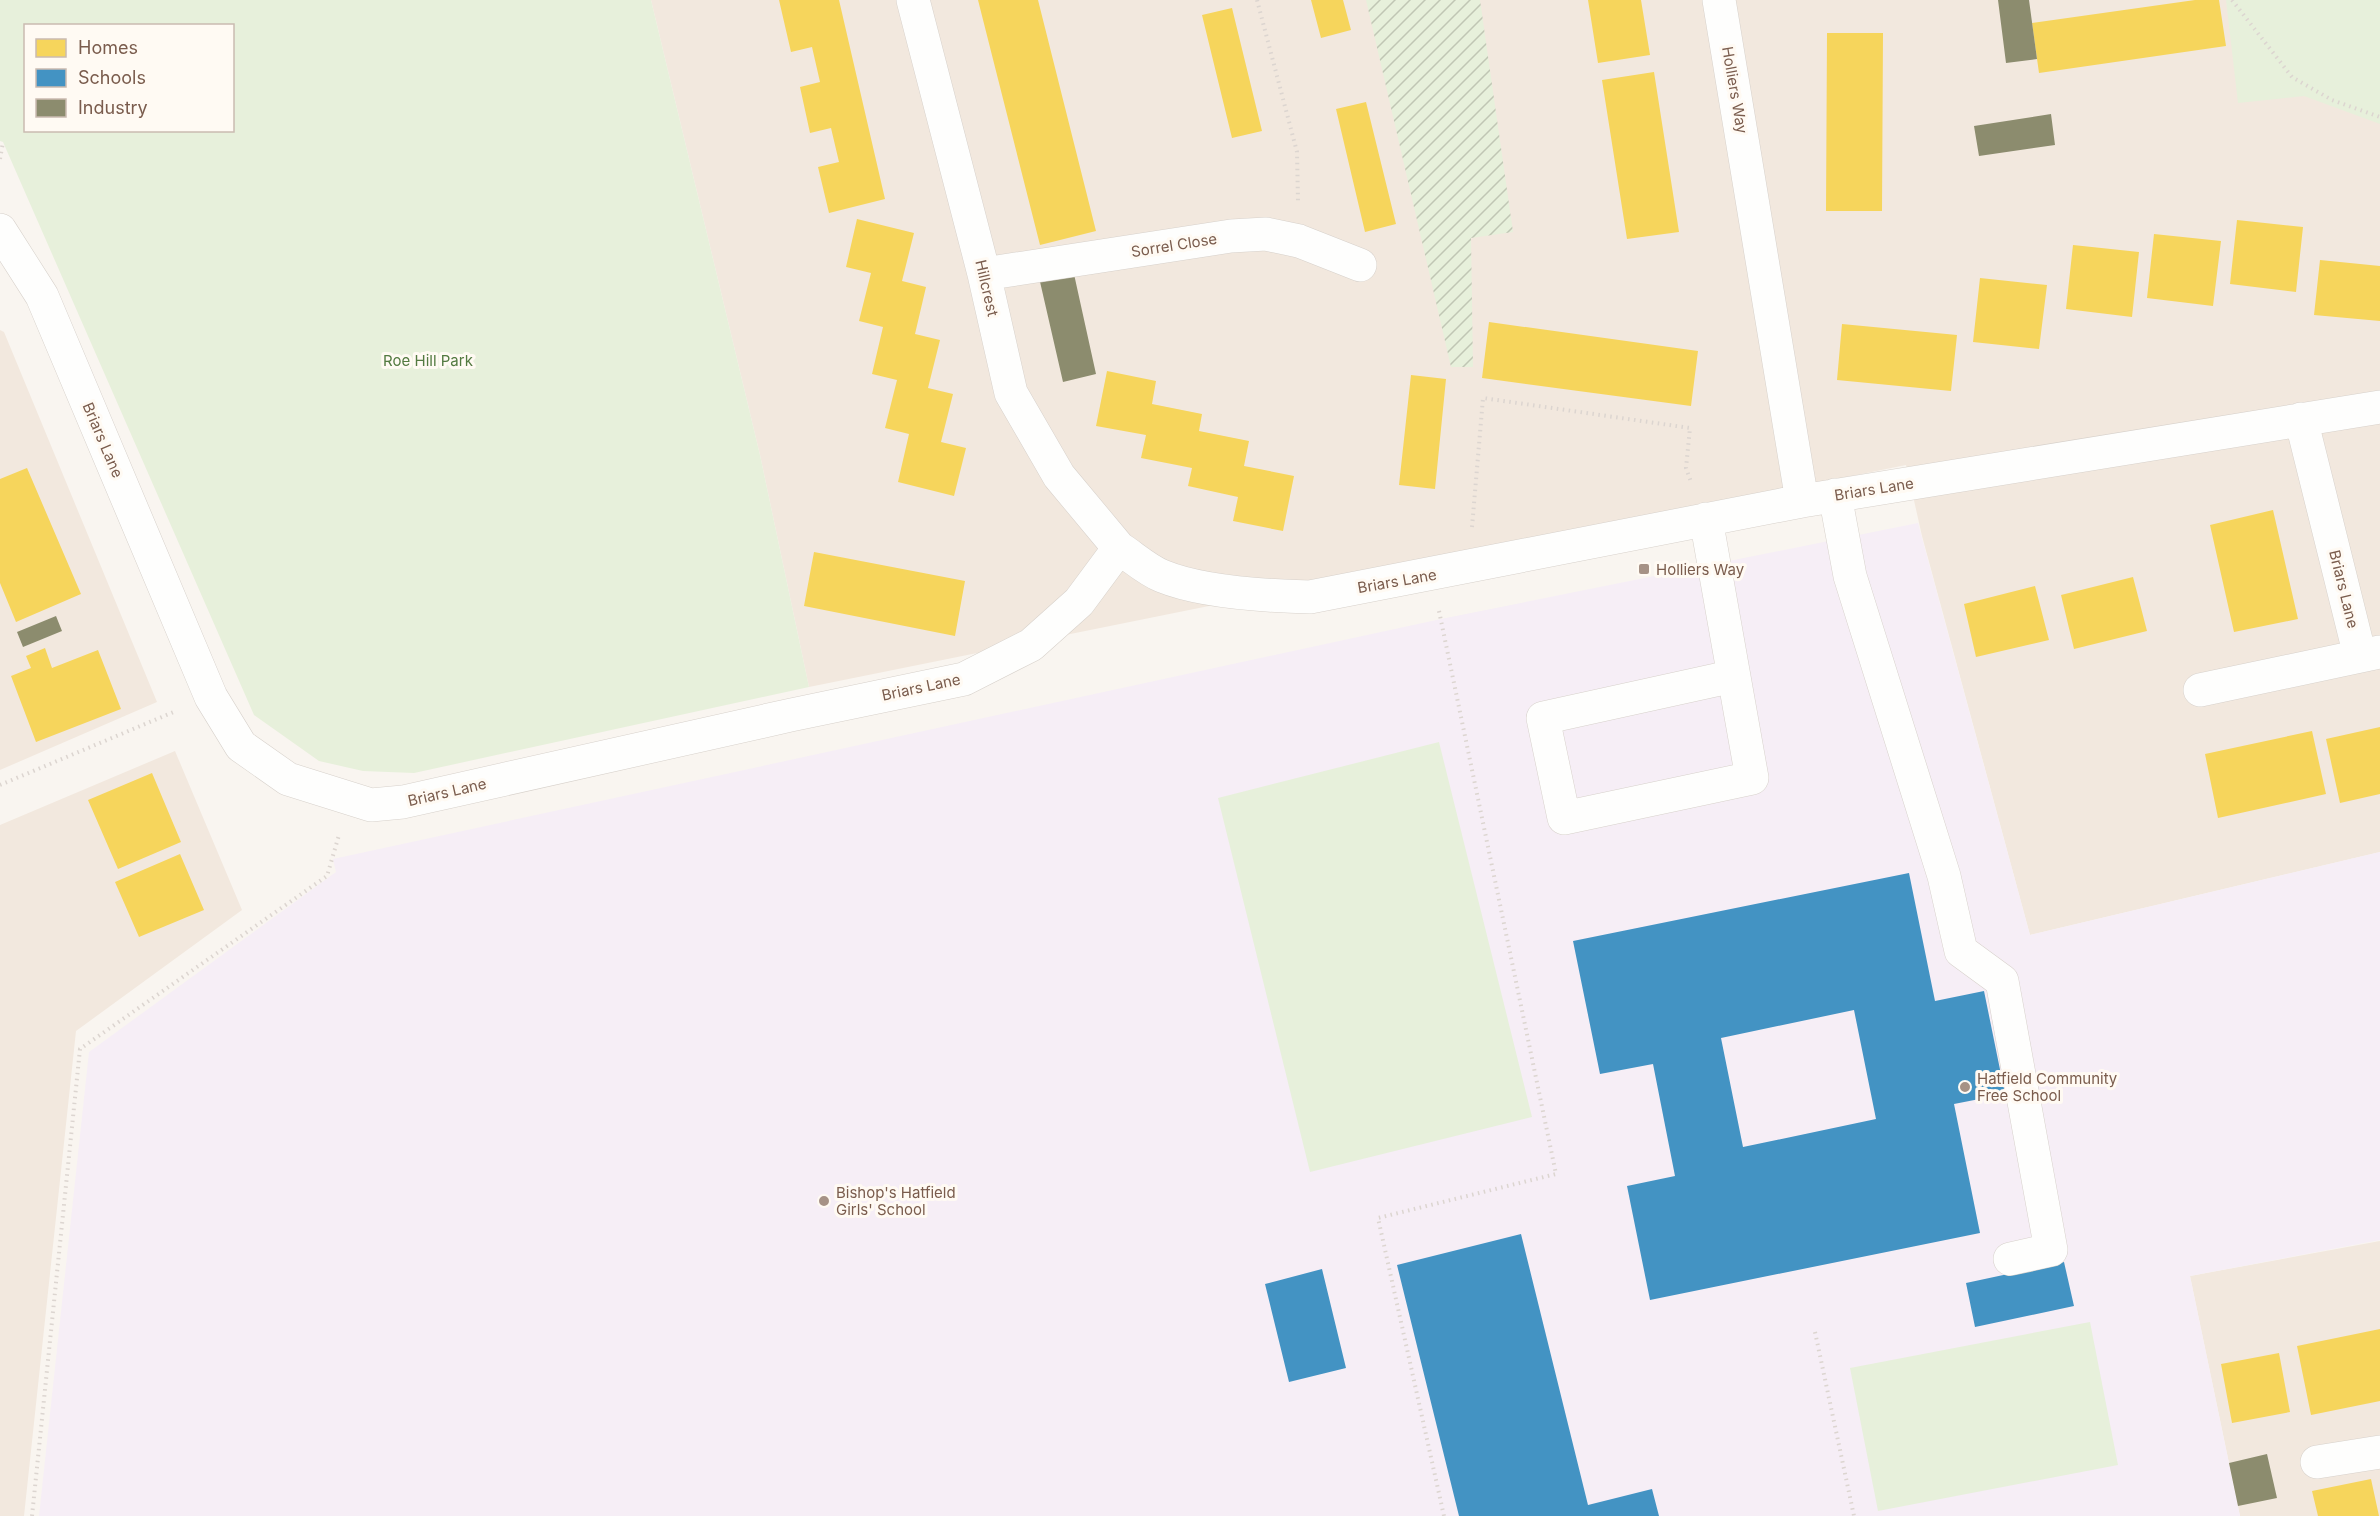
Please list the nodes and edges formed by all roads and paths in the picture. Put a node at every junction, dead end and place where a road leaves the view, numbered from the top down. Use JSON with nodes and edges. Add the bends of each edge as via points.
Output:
{"nodes":[{"id":1,"x":913,"y":0,"type":"edge"},
{"id":2,"x":1257,"y":0,"type":"edge"},
{"id":3,"x":1719,"y":0,"type":"edge"},
{"id":4,"x":2232,"y":0,"type":"edge"},
{"id":5,"x":2380,"y":117,"type":"edge"},
{"id":6,"x":3,"y":142,"type":"dead end"},
{"id":7,"x":0,"y":159,"type":"edge"},
{"id":8,"x":0,"y":230,"type":"edge"},
{"id":9,"x":1299,"y":241,"type":"junction"},
{"id":10,"x":1360,"y":265,"type":"dead end"},
{"id":11,"x":984,"y":274,"type":"junction"},
{"id":12,"x":2380,"y":407,"type":"edge"},
{"id":13,"x":2301,"y":418,"type":"junction"},
{"id":14,"x":1835,"y":495,"type":"junction"},
{"id":15,"x":1802,"y":501,"type":"junction"},
{"id":16,"x":1706,"y":519,"type":"junction"},
{"id":17,"x":1119,"y":548,"type":"junction"},
{"id":18,"x":1468,"y":568,"type":"junction"},
{"id":19,"x":1441,"y":619,"type":"dead end"},
{"id":20,"x":2370,"y":654,"type":"edge"},
{"id":21,"x":1734,"y":676,"type":"junction"},
{"id":22,"x":2200,"y":690,"type":"dead end"},
{"id":23,"x":211,"y":697,"type":"junction"},
{"id":24,"x":0,"y":785,"type":"edge"},
{"id":25,"x":350,"y":800,"type":"junction"},
{"id":26,"x":2010,"y":1259,"type":"dead end"},
{"id":27,"x":1815,"y":1332,"type":"dead end"},
{"id":28,"x":2380,"y":1452,"type":"edge"},
{"id":29,"x":2317,"y":1462,"type":"dead end"},
{"id":30,"x":32,"y":1516,"type":"edge"},
{"id":31,"x":1444,"y":1516,"type":"edge"},
{"id":32,"x":1854,"y":1516,"type":"edge"}],
"edges":[{"from":1,"to":11,"type":"street","name":"Hillcrest"},
{"from":2,"to":9,"type":"path","via":[[1297,152]]},
{"from":3,"to":15,"type":"street","name":"Holliers Way"},
{"from":4,"to":5,"type":"path","via":[[2292,77],[2332,100]]},
{"from":6,"to":7,"type":"path"},
{"from":8,"to":23,"type":"street","name":"Briars Lane","via":[[42,296]]},
{"from":9,"to":10,"type":"street","name":"Sorrel Close"},
{"from":9,"to":11,"type":"street","name":"Sorrel Close","via":[[1266,234],[1231,236]]},
{"from":11,"to":17,"type":"street","name":"Hillcrest","via":[[1011,393],[1059,476]]},
{"from":12,"to":13,"type":"street","name":"Briars Lane"},
{"from":13,"to":14,"type":"street","name":"Briars Lane"},
{"from":13,"to":20,"type":"street","name":"Briars Lane"},
{"from":14,"to":15,"type":"street","name":"Briars Lane"},
{"from":14,"to":26,"type":"street","via":[[1850,576],[1944,876],[1961,951],[2002,981],[2051,1250]]},
{"from":15,"to":16,"type":"street","name":"Briars Lane"},
{"from":16,"to":18,"type":"street","name":"Briars Lane"},
{"from":16,"to":18,"type":"path","via":[[1686,468],[1690,428],[1483,398]]},
{"from":16,"to":21,"type":"street"},
{"from":17,"to":18,"type":"street","name":"Briars Lane","via":[[1162,576],[1266,596],[1310,597]]},
{"from":17,"to":25,"type":"street","name":"Briars Lane","via":[[1079,602],[1031,645],[964,679],[403,802],[371,805]]},
{"from":19,"to":31,"type":"path","via":[[1556,1174],[1378,1218]]},
{"from":20,"to":22,"type":"street","name":"Briars Lane"},
{"from":21,"to":21,"type":"street","via":[[1752,778],[1564,818],[1543,718]]},
{"from":23,"to":24,"type":"path"},
{"from":23,"to":25,"type":"street","name":"Briars Lane","via":[[241,746],[288,778]]},
{"from":25,"to":30,"type":"path","via":[[327,876],[80,1049]]},
{"from":27,"to":32,"type":"path"},
{"from":28,"to":29,"type":"street"}]}
